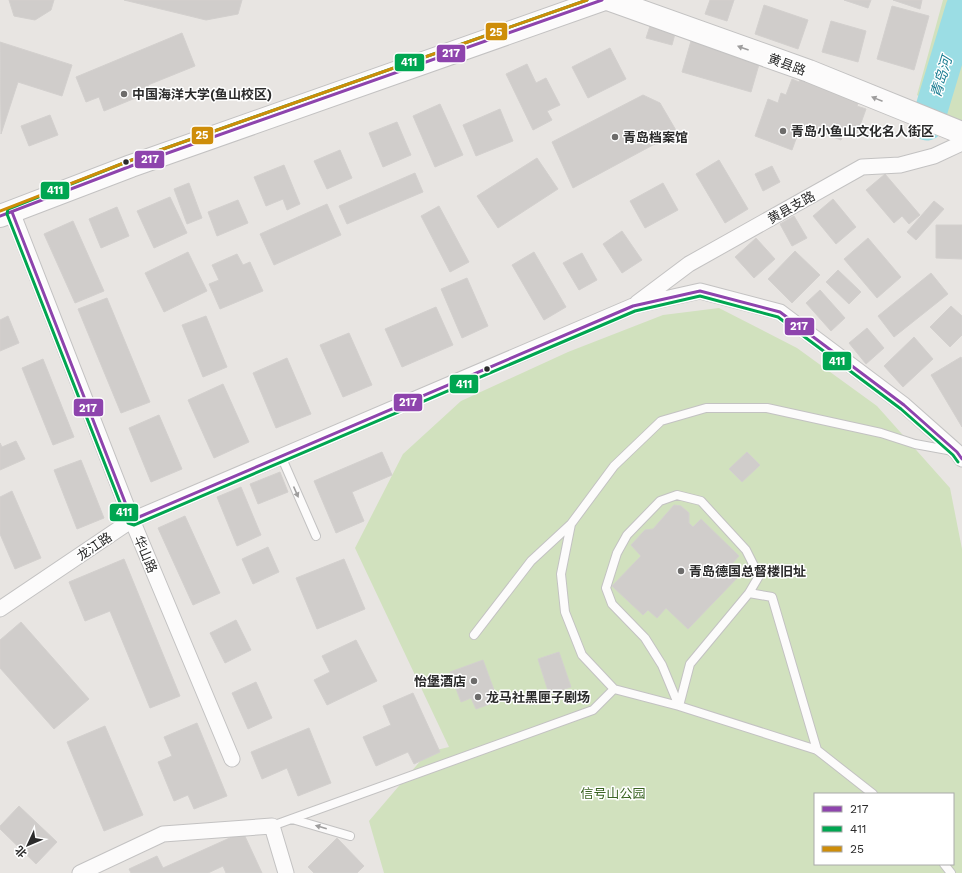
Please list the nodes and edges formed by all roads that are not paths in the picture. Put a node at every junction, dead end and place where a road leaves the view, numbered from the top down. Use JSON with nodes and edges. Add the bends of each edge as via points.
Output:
{"nodes":[{"id":1,"x":602,"y":0,"type":"edge"},
{"id":2,"x":610,"y":0,"type":"edge"},
{"id":3,"x":962,"y":133,"type":"edge"},
{"id":4,"x":962,"y":143,"type":"edge"},
{"id":5,"x":6,"y":214,"type":"edge"},
{"id":6,"x":633,"y":306,"type":"junction"},
{"id":7,"x":960,"y":454,"type":"edge"},
{"id":8,"x":281,"y":456,"type":"junction"},
{"id":9,"x":132,"y":520,"type":"junction"},
{"id":10,"x":571,"y":524,"type":"junction"},
{"id":11,"x":316,"y":536,"type":"dead end"},
{"id":12,"x":749,"y":593,"type":"junction"},
{"id":13,"x":0,"y":608,"type":"edge"},
{"id":14,"x":474,"y":635,"type":"dead end"},
{"id":15,"x":614,"y":689,"type":"junction"},
{"id":16,"x":679,"y":706,"type":"junction"},
{"id":17,"x":817,"y":750,"type":"junction"},
{"id":18,"x":232,"y":759,"type":"dead end"},
{"id":19,"x":872,"y":793,"type":"edge"},
{"id":20,"x":292,"y":819,"type":"junction"},
{"id":21,"x":272,"y":826,"type":"junction"},
{"id":22,"x":350,"y":836,"type":"dead end"},
{"id":23,"x":945,"y":865,"type":"edge"},
{"id":24,"x":80,"y":873,"type":"edge"},
{"id":25,"x":286,"y":873,"type":"edge"},
{"id":26,"x":951,"y":873,"type":"edge"}],
"edges":[{"from":1,"to":5,"type":"main road","via":[[132,166]]},
{"from":3,"to":2,"type":"main road","name":"黄县路","one_way":true,"via":[[809,72]]},
{"from":4,"to":6,"type":"street","name":"黄县支路","via":[[934,156],[900,165],[862,167],[689,264]]},
{"from":5,"to":9,"type":"street","name":"华山路"},
{"from":6,"to":7,"type":"street","name":"龙江路","via":[[700,291],[780,312],[904,405]]},
{"from":6,"to":8,"type":"street","name":"龙江路"},
{"from":7,"to":10,"type":"lane","via":[[881,433],[767,408],[706,408],[661,421],[614,466]]},
{"from":8,"to":9,"type":"street","name":"龙江路"},
{"from":8,"to":11,"type":"lane","one_way":true},
{"from":9,"to":13,"type":"street","name":"龙江路"},
{"from":9,"to":18,"type":"street","name":"华山路"},
{"from":10,"to":14,"type":"lane","via":[[531,561]]},
{"from":10,"to":15,"type":"lane","via":[[561,574],[565,612],[582,655]]},
{"from":12,"to":16,"type":"lane","via":[[690,664]]},
{"from":12,"to":16,"type":"lane","via":[[759,576],[746,550],[701,502],[677,495],[660,500],[627,535],[617,553],[606,588],[612,604],[645,638],[662,665]]},
{"from":12,"to":17,"type":"lane","via":[[772,596]]},
{"from":15,"to":16,"type":"lane"},
{"from":15,"to":20,"type":"lane","via":[[593,710]]},
{"from":16,"to":17,"type":"lane"},
{"from":17,"to":19,"type":"lane"},
{"from":20,"to":21,"type":"lane"},
{"from":22,"to":20,"type":"lane","one_way":true},
{"from":21,"to":24,"type":"street","via":[[164,834]]},
{"from":21,"to":25,"type":"street"},
{"from":23,"to":26,"type":"lane"}]}
